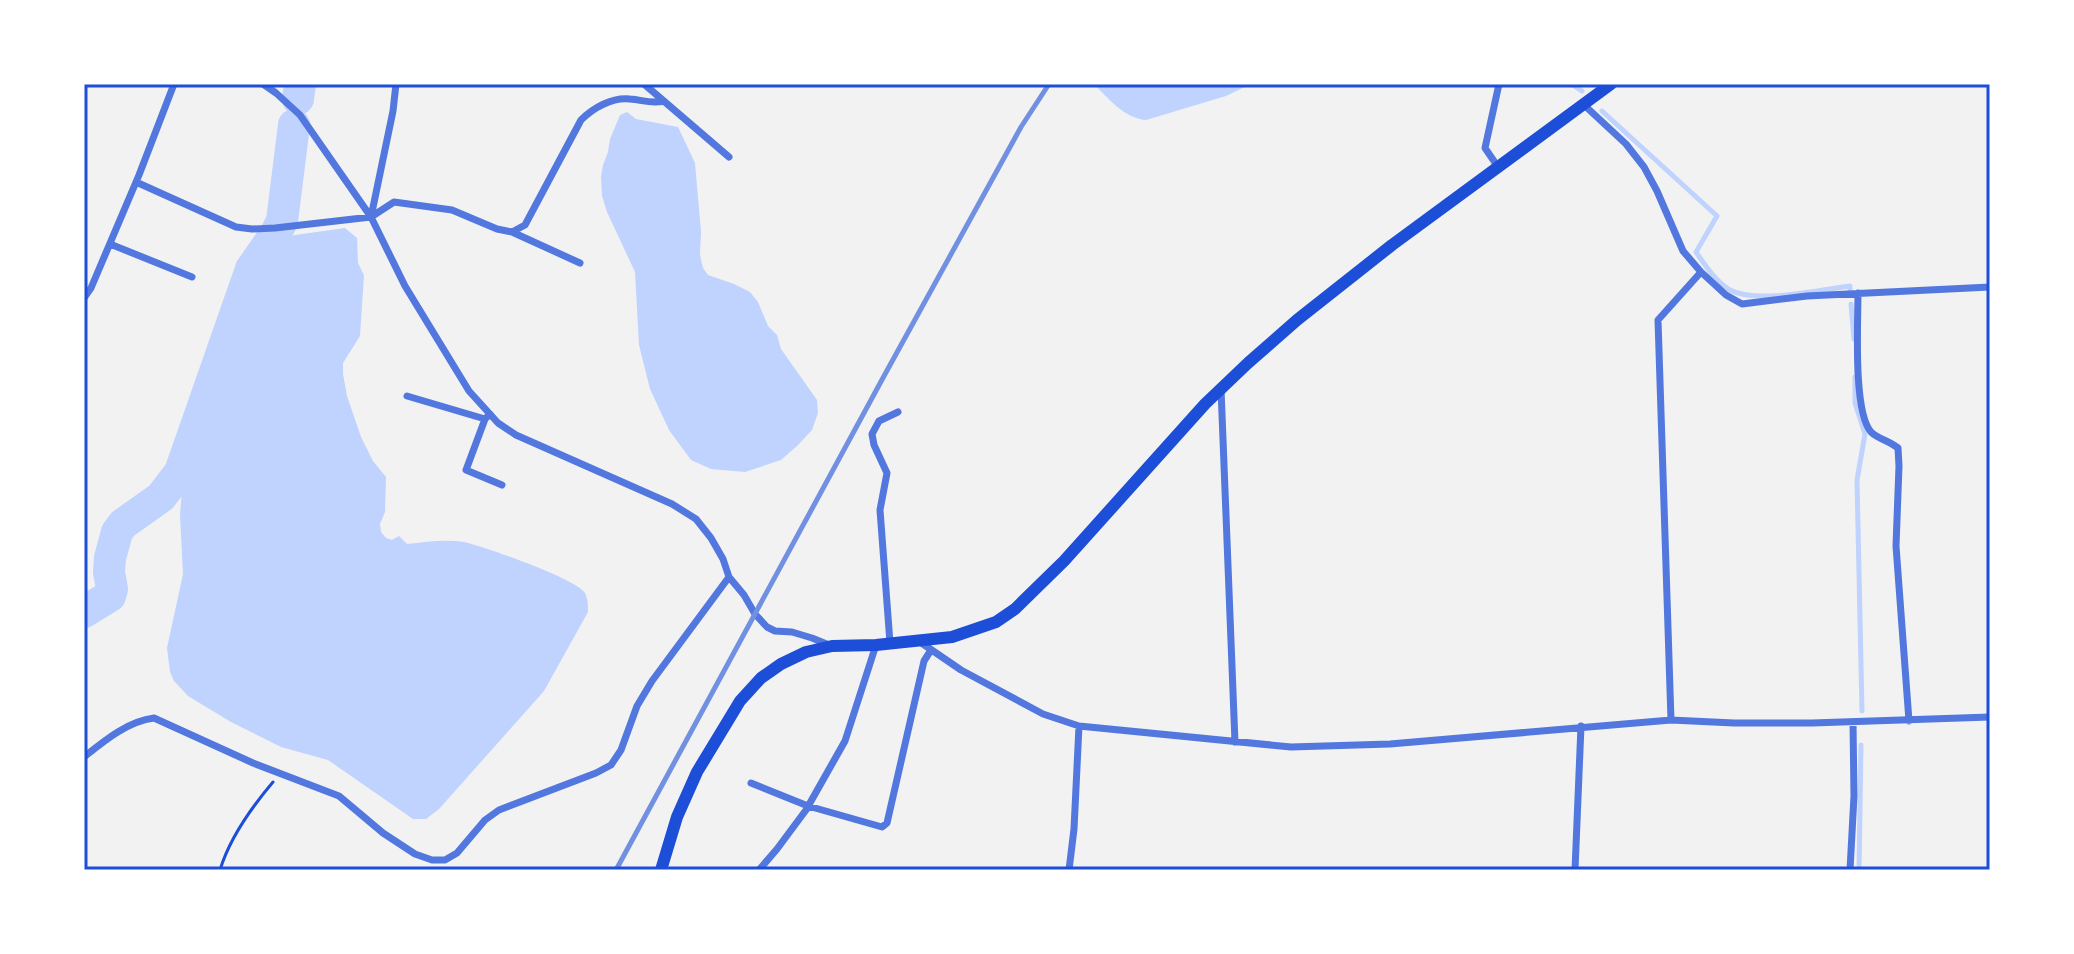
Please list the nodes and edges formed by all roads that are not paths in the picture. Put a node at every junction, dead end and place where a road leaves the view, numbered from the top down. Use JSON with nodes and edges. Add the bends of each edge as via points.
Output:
{"nodes":[{"id":1,"x":174,"y":84,"type":"edge"},
{"id":2,"x":263,"y":84,"type":"edge"},
{"id":3,"x":396,"y":84,"type":"edge"},
{"id":4,"x":644,"y":84,"type":"edge"},
{"id":5,"x":1499,"y":84,"type":"edge"},
{"id":6,"x":1611,"y":84,"type":"edge"},
{"id":7,"x":664,"y":101,"type":"junction"},
{"id":8,"x":1583,"y":104,"type":"junction"},
{"id":9,"x":729,"y":157,"type":"dead end"},
{"id":10,"x":1498,"y":167,"type":"junction"},
{"id":11,"x":136,"y":182,"type":"junction"},
{"id":12,"x":371,"y":217,"type":"junction"},
{"id":13,"x":512,"y":232,"type":"junction"},
{"id":14,"x":110,"y":244,"type":"junction"},
{"id":15,"x":580,"y":263,"type":"dead end"},
{"id":16,"x":1701,"y":272,"type":"junction"},
{"id":17,"x":192,"y":277,"type":"dead end"},
{"id":18,"x":1990,"y":287,"type":"edge"},
{"id":19,"x":1858,"y":293,"type":"junction"},
{"id":20,"x":84,"y":298,"type":"edge"},
{"id":21,"x":1221,"y":388,"type":"junction"},
{"id":22,"x":407,"y":396,"type":"dead end"},
{"id":23,"x":898,"y":412,"type":"dead end"},
{"id":24,"x":487,"y":416,"type":"junction"},
{"id":25,"x":502,"y":485,"type":"dead end"},
{"id":26,"x":729,"y":577,"type":"junction"},
{"id":27,"x":918,"y":641,"type":"junction"},
{"id":28,"x":890,"y":643,"type":"junction"},
{"id":29,"x":876,"y":645,"type":"junction"},
{"id":30,"x":832,"y":646,"type":"junction"},
{"id":31,"x":931,"y":650,"type":"junction"},
{"id":32,"x":1990,"y":717,"type":"edge"},
{"id":33,"x":1671,"y":720,"type":"junction"},
{"id":34,"x":1909,"y":721,"type":"junction"},
{"id":35,"x":1853,"y":722,"type":"junction"},
{"id":36,"x":1079,"y":726,"type":"junction"},
{"id":37,"x":1581,"y":726,"type":"junction"},
{"id":38,"x":1235,"y":742,"type":"junction"},
{"id":39,"x":84,"y":757,"type":"edge"},
{"id":40,"x":751,"y":783,"type":"dead end"},
{"id":41,"x":808,"y":806,"type":"junction"},
{"id":42,"x":661,"y":870,"type":"edge"},
{"id":43,"x":759,"y":870,"type":"edge"},
{"id":44,"x":1069,"y":870,"type":"edge"},
{"id":45,"x":1575,"y":870,"type":"edge"},
{"id":46,"x":1850,"y":870,"type":"edge"}],
"edges":[{"from":1,"to":11,"type":"street"},
{"from":2,"to":12,"type":"street","via":[[300,115]]},
{"from":3,"to":12,"type":"street"},
{"from":4,"to":7,"type":"street"},
{"from":5,"to":10,"type":"street","via":[[1485,148]]},
{"from":6,"to":8,"type":"highway"},
{"from":7,"to":9,"type":"street"},
{"from":7,"to":13,"type":"street","via":[[624,99],[592,109],[581,120],[525,225]]},
{"from":8,"to":10,"type":"highway"},
{"from":8,"to":16,"type":"street","via":[[1644,167],[1683,251]]},
{"from":10,"to":21,"type":"highway","via":[[1297,320]]},
{"from":11,"to":12,"type":"street","via":[[236,227],[279,228]]},
{"from":11,"to":14,"type":"street"},
{"from":12,"to":13,"type":"street","via":[[394,202],[452,210]]},
{"from":12,"to":24,"type":"street","via":[[405,286]]},
{"from":13,"to":15,"type":"street"},
{"from":14,"to":17,"type":"street"},
{"from":14,"to":20,"type":"street"},
{"from":16,"to":19,"type":"street","via":[[1742,304]]},
{"from":16,"to":33,"type":"street","via":[[1658,320]]},
{"from":18,"to":19,"type":"street"},
{"from":19,"to":34,"type":"street","via":[[1865,421],[1870,431],[1898,448],[1896,546]]},
{"from":21,"to":27,"type":"highway","via":[[1015,609],[996,622],[952,637]]},
{"from":21,"to":38,"type":"street"},
{"from":22,"to":24,"type":"street"},
{"from":23,"to":28,"type":"street","via":[[879,421],[872,434],[887,473],[880,510]]},
{"from":24,"to":25,"type":"street","via":[[466,470]]},
{"from":24,"to":26,"type":"street","via":[[516,435],[696,519]]},
{"from":26,"to":30,"type":"street","via":[[767,627]]},
{"from":26,"to":39,"type":"street","via":[[652,681],[611,765],[499,810],[445,860],[415,854],[339,796],[154,718],[126,727]]},
{"from":27,"to":28,"type":"highway"},
{"from":27,"to":31,"type":"street"},
{"from":28,"to":29,"type":"highway"},
{"from":29,"to":30,"type":"highway"},
{"from":29,"to":41,"type":"street","via":[[845,741]]},
{"from":30,"to":42,"type":"highway","via":[[781,664],[740,701],[697,772]]},
{"from":31,"to":36,"type":"street","via":[[1043,714]]},
{"from":31,"to":41,"type":"street","via":[[924,661],[887,823],[882,827]]},
{"from":32,"to":34,"type":"street"},
{"from":33,"to":35,"type":"street"},
{"from":33,"to":37,"type":"street"},
{"from":34,"to":35,"type":"street"},
{"from":35,"to":46,"type":"street"},
{"from":36,"to":38,"type":"street"},
{"from":36,"to":44,"type":"street"},
{"from":37,"to":38,"type":"street","via":[[1332,747]]},
{"from":37,"to":45,"type":"street"},
{"from":40,"to":41,"type":"street"},
{"from":41,"to":43,"type":"street"}]}
